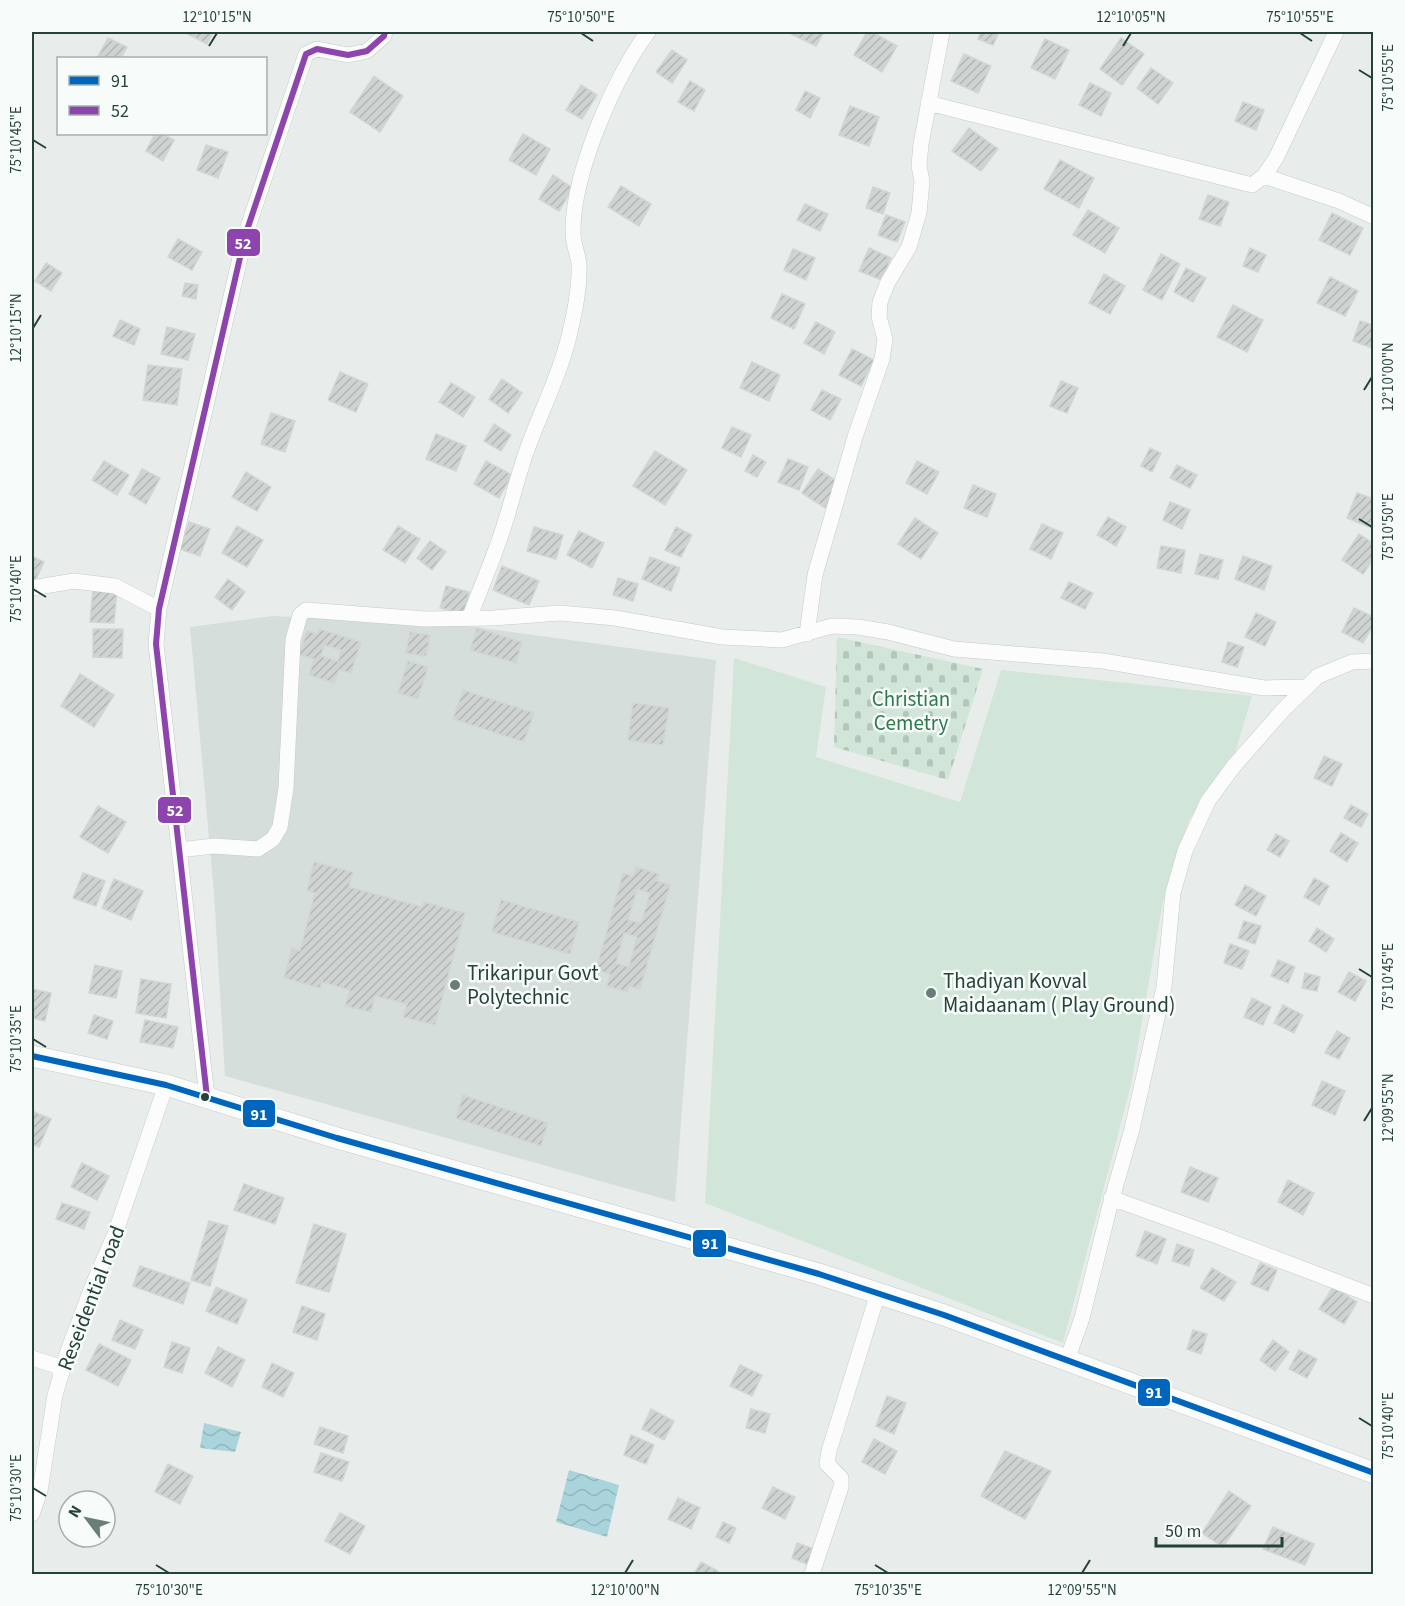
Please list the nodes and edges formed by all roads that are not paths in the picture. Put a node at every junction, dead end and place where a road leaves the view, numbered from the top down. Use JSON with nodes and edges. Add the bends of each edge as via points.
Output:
{"nodes":[{"id":1,"x":385,"y":32,"type":"edge"},
{"id":2,"x":648,"y":32,"type":"edge"},
{"id":3,"x":942,"y":32,"type":"edge"},
{"id":4,"x":1336,"y":32,"type":"edge"},
{"id":5,"x":928,"y":104,"type":"junction"},
{"id":6,"x":1264,"y":176,"type":"junction"},
{"id":7,"x":1374,"y":217,"type":"edge"},
{"id":8,"x":32,"y":588,"type":"edge"},
{"id":9,"x":159,"y":609,"type":"junction"},
{"id":10,"x":469,"y":618,"type":"junction"},
{"id":11,"x":807,"y":634,"type":"junction"},
{"id":12,"x":1374,"y":661,"type":"edge"},
{"id":13,"x":1307,"y":687,"type":"junction"},
{"id":14,"x":179,"y":850,"type":"junction"},
{"id":15,"x":32,"y":1056,"type":"edge"},
{"id":16,"x":166,"y":1085,"type":"junction"},
{"id":17,"x":207,"y":1097,"type":"junction"},
{"id":18,"x":1112,"y":1198,"type":"junction"},
{"id":19,"x":878,"y":1293,"type":"junction"},
{"id":20,"x":1374,"y":1296,"type":"edge"},
{"id":21,"x":32,"y":1358,"type":"edge"},
{"id":22,"x":1066,"y":1360,"type":"junction"},
{"id":23,"x":63,"y":1368,"type":"junction"},
{"id":24,"x":1374,"y":1473,"type":"edge"},
{"id":25,"x":32,"y":1514,"type":"edge"},
{"id":26,"x":812,"y":1575,"type":"edge"}],
"edges":[{"from":1,"to":9,"type":"street","via":[[367,51],[348,55],[317,48],[306,54],[244,236]]},
{"from":2,"to":10,"type":"street","via":[[629,60],[608,104],[587,161],[575,203],[573,235],[579,264],[570,334]]},
{"from":3,"to":5,"type":"street"},
{"from":4,"to":6,"type":"street"},
{"from":5,"to":6,"type":"street","via":[[1252,185]]},
{"from":5,"to":11,"type":"street","via":[[921,144],[919,213],[909,247],[880,302],[885,339],[882,359],[815,574]]},
{"from":6,"to":7,"type":"street"},
{"from":8,"to":9,"type":"street","via":[[74,581],[115,586]]},
{"from":9,"to":14,"type":"street","via":[[156,644]]},
{"from":10,"to":11,"type":"street","via":[[560,613],[615,618],[722,637],[782,640]]},
{"from":10,"to":14,"type":"street","via":[[425,619],[306,610],[300,615],[293,639],[286,788],[280,827],[273,839],[258,849],[214,846]]},
{"from":11,"to":13,"type":"street","via":[[832,626],[858,627],[954,649],[1102,661],[1264,688]]},
{"from":12,"to":13,"type":"street","via":[[1352,662],[1318,676]]},
{"from":13,"to":18,"type":"street","via":[[1233,767],[1208,801],[1185,851],[1173,893],[1164,987]]},
{"from":14,"to":17,"type":"street"},
{"from":15,"to":16,"type":"main road"},
{"from":16,"to":17,"type":"main road"},
{"from":16,"to":23,"type":"street","name":"Reseidential road","via":[[116,1234]]},
{"from":17,"to":19,"type":"main road"},
{"from":18,"to":20,"type":"street"},
{"from":18,"to":22,"type":"street","via":[[1082,1318]]},
{"from":19,"to":22,"type":"main road"},
{"from":19,"to":26,"type":"street","via":[[829,1451],[827,1464],[841,1478],[841,1487]]},
{"from":21,"to":23,"type":"street"},
{"from":22,"to":24,"type":"main road"},
{"from":23,"to":25,"type":"street","name":"Reseidential road"}]}
